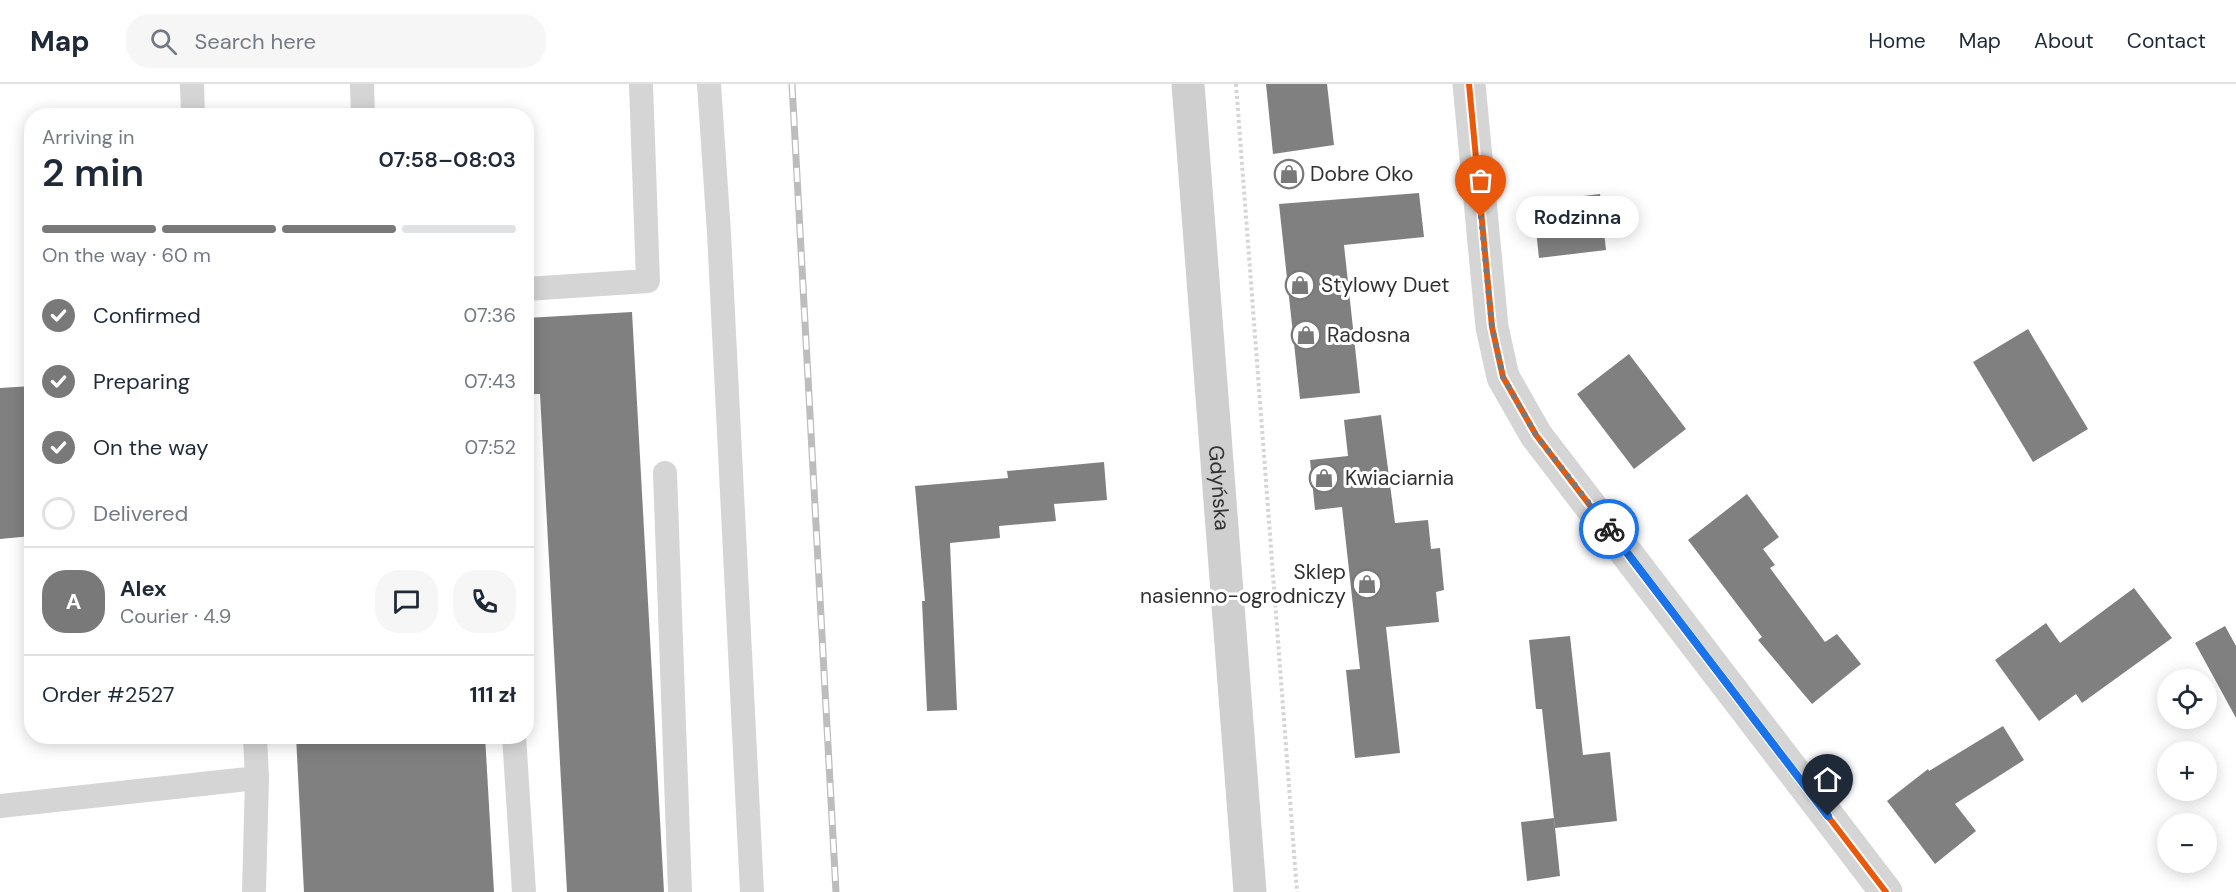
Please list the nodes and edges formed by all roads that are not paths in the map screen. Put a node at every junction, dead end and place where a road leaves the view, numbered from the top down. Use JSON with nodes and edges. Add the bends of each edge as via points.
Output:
{"nodes":[{"id":1,"x":192,"y":84,"type":"edge"},
{"id":2,"x":362,"y":84,"type":"edge"},
{"id":3,"x":641,"y":84,"type":"edge"},
{"id":4,"x":709,"y":84,"type":"edge"},
{"id":5,"x":1188,"y":84,"type":"edge"},
{"id":6,"x":1468,"y":84,"type":"edge"},
{"id":7,"x":194,"y":108,"type":"edge"},
{"id":8,"x":363,"y":108,"type":"edge"},
{"id":9,"x":534,"y":288,"type":"edge"},
{"id":10,"x":664,"y":473,"type":"dead end"},
{"id":11,"x":255,"y":744,"type":"edge"},
{"id":12,"x":515,"y":744,"type":"edge"},
{"id":13,"x":257,"y":778,"type":"junction"},
{"id":14,"x":0,"y":806,"type":"edge"},
{"id":15,"x":254,"y":892,"type":"edge"},
{"id":16,"x":524,"y":892,"type":"edge"},
{"id":17,"x":681,"y":892,"type":"edge"},
{"id":18,"x":752,"y":892,"type":"edge"},
{"id":19,"x":1250,"y":892,"type":"edge"},
{"id":20,"x":1886,"y":892,"type":"edge"}],
"edges":[{"from":1,"to":7,"type":"lane"},
{"from":2,"to":8,"type":"lane"},
{"from":3,"to":9,"type":"lane","via":[[648,281]]},
{"from":4,"to":18,"type":"lane","via":[[720,233]]},
{"from":5,"to":19,"type":"main road","name":"Gdyńska"},
{"from":6,"to":20,"type":"street","via":[[1492,327],[1503,377],[1536,435]]},
{"from":10,"to":17,"type":"lane"},
{"from":11,"to":13,"type":"lane"},
{"from":12,"to":16,"type":"lane"},
{"from":13,"to":14,"type":"lane"},
{"from":13,"to":15,"type":"lane"}]}
